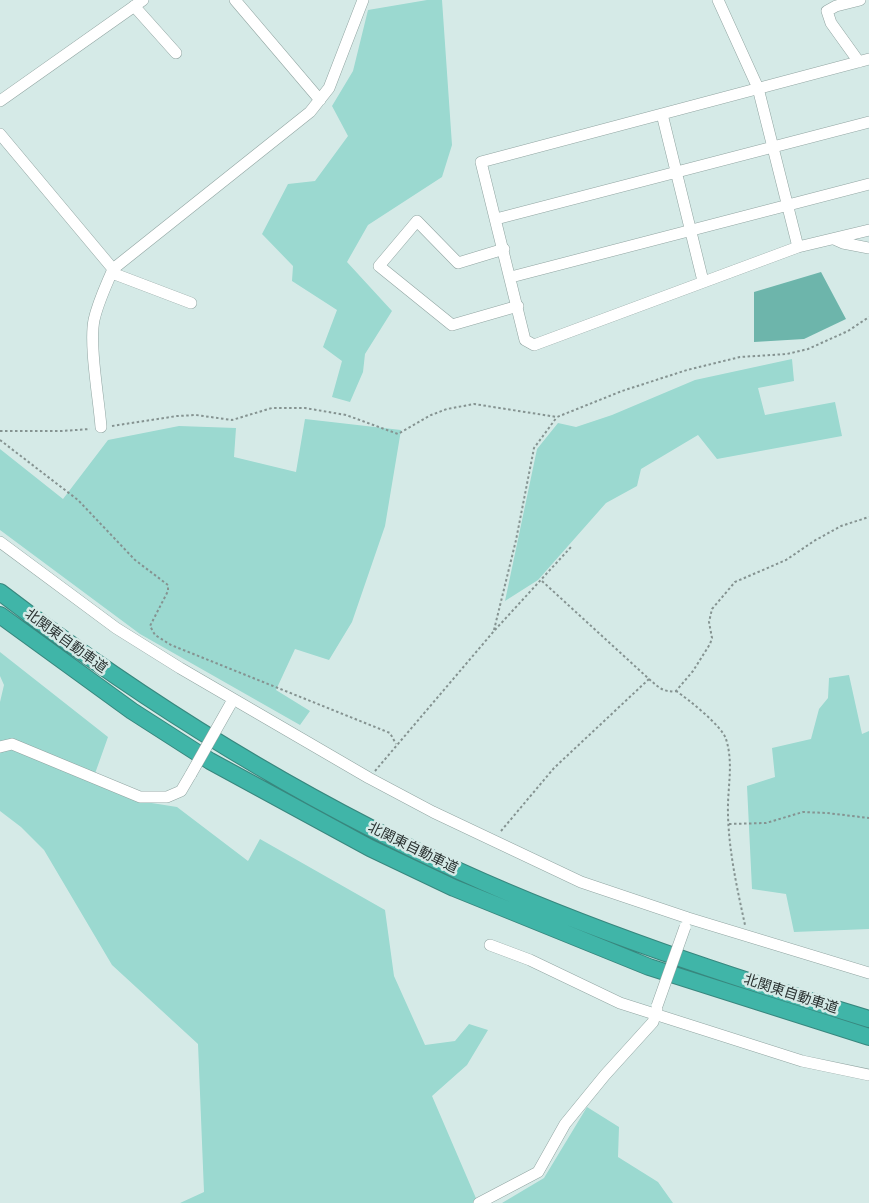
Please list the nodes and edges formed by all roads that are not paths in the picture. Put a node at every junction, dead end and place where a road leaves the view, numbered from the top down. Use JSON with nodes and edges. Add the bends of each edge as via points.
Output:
{"nodes":[{"id":1,"x":235,"y":0,"type":"edge"},
{"id":2,"x":363,"y":0,"type":"edge"},
{"id":3,"x":718,"y":0,"type":"edge"},
{"id":4,"x":860,"y":0,"type":"edge"},
{"id":5,"x":139,"y":3,"type":"edge"},
{"id":6,"x":176,"y":53,"type":"dead end"},
{"id":7,"x":864,"y":61,"type":"edge"},
{"id":8,"x":758,"y":88,"type":"junction"},
{"id":9,"x":320,"y":100,"type":"junction"},
{"id":10,"x":0,"y":101,"type":"edge"},
{"id":11,"x":662,"y":114,"type":"junction"},
{"id":12,"x":869,"y":122,"type":"edge"},
{"id":13,"x":0,"y":134,"type":"edge"},
{"id":14,"x":772,"y":147,"type":"junction"},
{"id":15,"x":676,"y":172,"type":"junction"},
{"id":16,"x":869,"y":184,"type":"edge"},
{"id":17,"x":787,"y":205,"type":"junction"},
{"id":18,"x":496,"y":219,"type":"junction"},
{"id":19,"x":692,"y":230,"type":"junction"},
{"id":20,"x":869,"y":230,"type":"edge"},
{"id":21,"x":834,"y":239,"type":"junction"},
{"id":22,"x":798,"y":247,"type":"junction"},
{"id":23,"x":869,"y":248,"type":"edge"},
{"id":24,"x":504,"y":249,"type":"junction"},
{"id":25,"x":113,"y":271,"type":"junction"},
{"id":26,"x":511,"y":277,"type":"junction"},
{"id":27,"x":703,"y":281,"type":"junction"},
{"id":28,"x":191,"y":303,"type":"dead end"},
{"id":29,"x":518,"y":306,"type":"junction"},
{"id":30,"x":102,"y":427,"type":"road end"},
{"id":31,"x":0,"y":542,"type":"edge"},
{"id":32,"x":0,"y":592,"type":"edge"},
{"id":33,"x":0,"y":615,"type":"edge"},
{"id":34,"x":232,"y":702,"type":"junction"},
{"id":35,"x":0,"y":747,"type":"edge"},
{"id":36,"x":686,"y":923,"type":"junction"},
{"id":37,"x":490,"y":945,"type":"dead end"},
{"id":38,"x":869,"y":973,"type":"edge"},
{"id":39,"x":656,"y":1010,"type":"junction"},
{"id":40,"x":869,"y":1019,"type":"edge"},
{"id":41,"x":869,"y":1038,"type":"edge"},
{"id":42,"x":869,"y":1076,"type":"edge"},
{"id":43,"x":478,"y":1203,"type":"edge"}],
"edges":[{"from":1,"to":9,"type":"street"},
{"from":2,"to":9,"type":"street","via":[[329,88]]},
{"from":3,"to":8,"type":"street"},
{"from":4,"to":7,"type":"street","via":[[827,11],[831,23]]},
{"from":5,"to":6,"type":"street"},
{"from":5,"to":10,"type":"street"},
{"from":7,"to":8,"type":"street"},
{"from":8,"to":11,"type":"street"},
{"from":8,"to":14,"type":"street"},
{"from":9,"to":25,"type":"street","via":[[310,112]]},
{"from":11,"to":15,"type":"street"},
{"from":11,"to":18,"type":"street","via":[[481,162]]},
{"from":12,"to":14,"type":"street"},
{"from":13,"to":25,"type":"street"},
{"from":14,"to":15,"type":"street"},
{"from":14,"to":17,"type":"street"},
{"from":15,"to":18,"type":"street"},
{"from":15,"to":19,"type":"street"},
{"from":16,"to":17,"type":"street"},
{"from":17,"to":19,"type":"street"},
{"from":17,"to":22,"type":"street"},
{"from":18,"to":24,"type":"street"},
{"from":19,"to":26,"type":"street"},
{"from":19,"to":27,"type":"street"},
{"from":20,"to":21,"type":"street"},
{"from":21,"to":22,"type":"street"},
{"from":21,"to":23,"type":"street","via":[[843,244]]},
{"from":22,"to":27,"type":"street"},
{"from":24,"to":26,"type":"street"},
{"from":24,"to":29,"type":"street","via":[[458,263],[417,221],[379,266],[452,325]]},
{"from":25,"to":28,"type":"street"},
{"from":25,"to":30,"type":"street","via":[[93,322]]},
{"from":26,"to":29,"type":"street"},
{"from":27,"to":29,"type":"street","via":[[534,345],[525,340]]},
{"from":31,"to":34,"type":"street","via":[[116,628]]},
{"from":32,"to":40,"type":"highway","name":"北関東自動車道","via":[[133,690],[221,746],[460,872],[556,911],[781,992]]},
{"from":33,"to":41,"type":"highway","name":"北関東自動車道","via":[[132,711],[210,761],[370,848],[454,888],[649,967]]},
{"from":34,"to":35,"type":"street","bridge":true,"via":[[181,791],[167,797],[140,797],[12,744]]},
{"from":34,"to":36,"type":"street","via":[[369,778],[495,842],[581,882]]},
{"from":36,"to":38,"type":"street","via":[[747,937]]},
{"from":36,"to":39,"type":"street","bridge":true},
{"from":37,"to":39,"type":"street","via":[[530,960],[620,1003]]},
{"from":39,"to":42,"type":"street","via":[[802,1061]]},
{"from":39,"to":43,"type":"street","via":[[653,1022],[565,1124],[538,1172]]}]}
